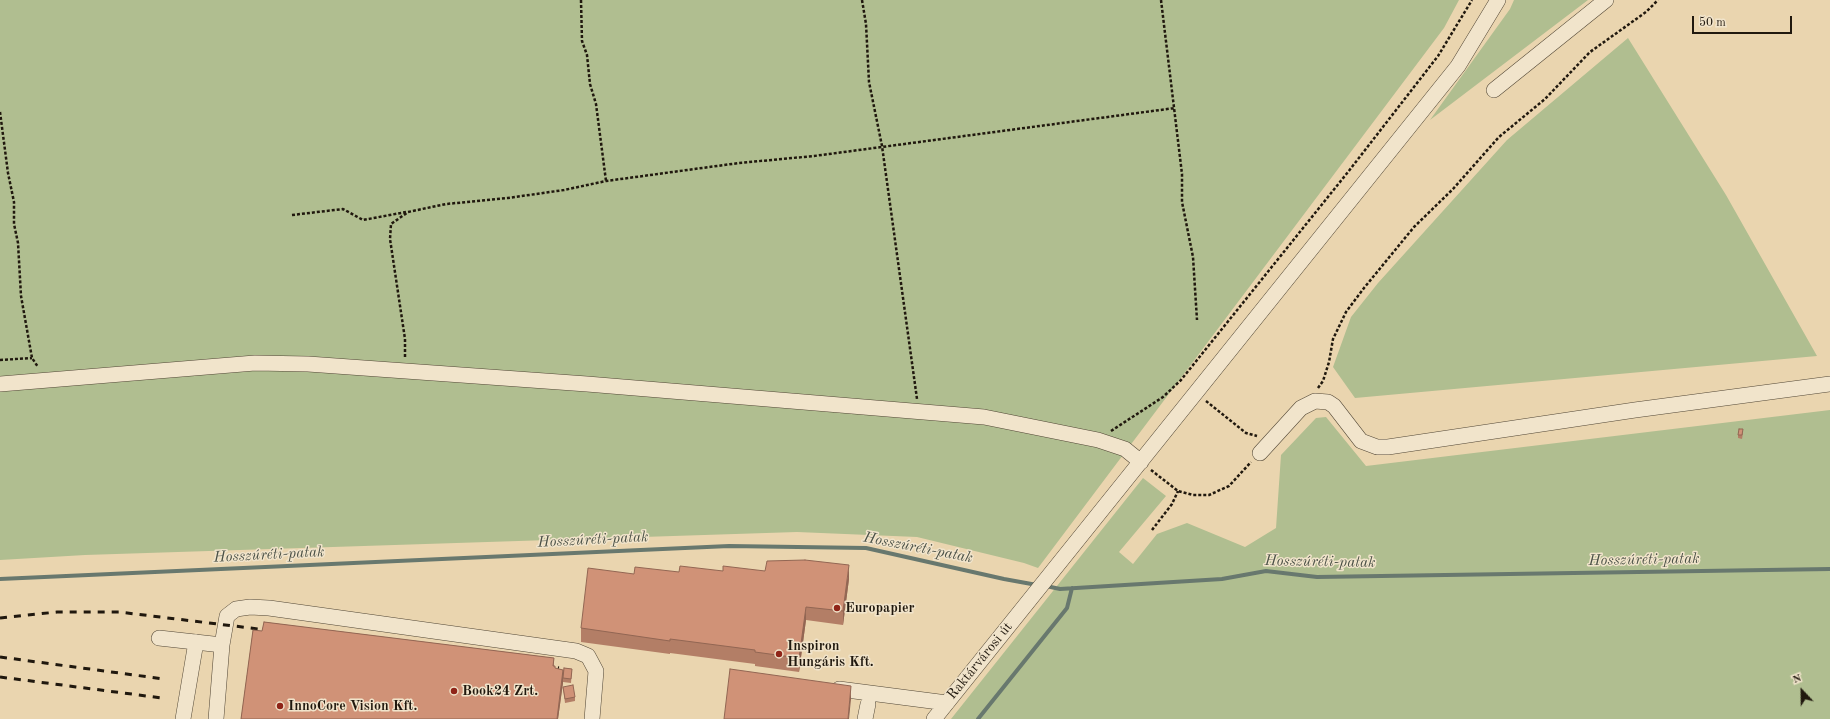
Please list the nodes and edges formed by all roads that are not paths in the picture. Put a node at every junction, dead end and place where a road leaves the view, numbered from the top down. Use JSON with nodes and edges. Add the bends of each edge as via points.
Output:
{"nodes":[{"id":1,"x":1498,"y":0,"type":"edge"},
{"id":2,"x":1606,"y":0,"type":"edge"},
{"id":3,"x":1494,"y":90,"type":"dead end"},
{"id":4,"x":0,"y":384,"type":"edge"},
{"id":5,"x":1830,"y":384,"type":"edge"},
{"id":6,"x":1260,"y":453,"type":"road end"},
{"id":7,"x":1141,"y":462,"type":"junction"},
{"id":8,"x":159,"y":638,"type":"dead end"},
{"id":9,"x":196,"y":642,"type":"junction"},
{"id":10,"x":222,"y":645,"type":"junction"},
{"id":11,"x":839,"y":689,"type":"edge"},
{"id":12,"x":947,"y":703,"type":"junction"},
{"id":13,"x":868,"y":704,"type":"dead end"},
{"id":14,"x":184,"y":719,"type":"edge"},
{"id":15,"x":216,"y":719,"type":"edge"},
{"id":16,"x":592,"y":719,"type":"edge"},
{"id":17,"x":865,"y":719,"type":"edge"},
{"id":18,"x":934,"y":719,"type":"edge"}],
"edges":[{"from":1,"to":7,"type":"street","name":"Raktárvárosi út","via":[[1458,66]]},
{"from":2,"to":3,"type":"street"},
{"from":4,"to":7,"type":"street","via":[[255,363],[404,371],[984,417],[1098,440],[1125,449]]},
{"from":5,"to":6,"type":"street","via":[[1376,448],[1361,441],[1340,413],[1328,402],[1315,401],[1301,408]]},
{"from":7,"to":12,"type":"street","name":"Raktárvárosi út"},
{"from":8,"to":9,"type":"street"},
{"from":9,"to":10,"type":"street"},
{"from":9,"to":14,"type":"street"},
{"from":10,"to":15,"type":"street"},
{"from":10,"to":16,"type":"street","via":[[227,616],[236,609],[250,607],[576,651],[588,656],[596,671]]},
{"from":11,"to":12,"type":"street"},
{"from":12,"to":18,"type":"street","name":"Raktárvárosi út"},
{"from":13,"to":17,"type":"street"}]}
